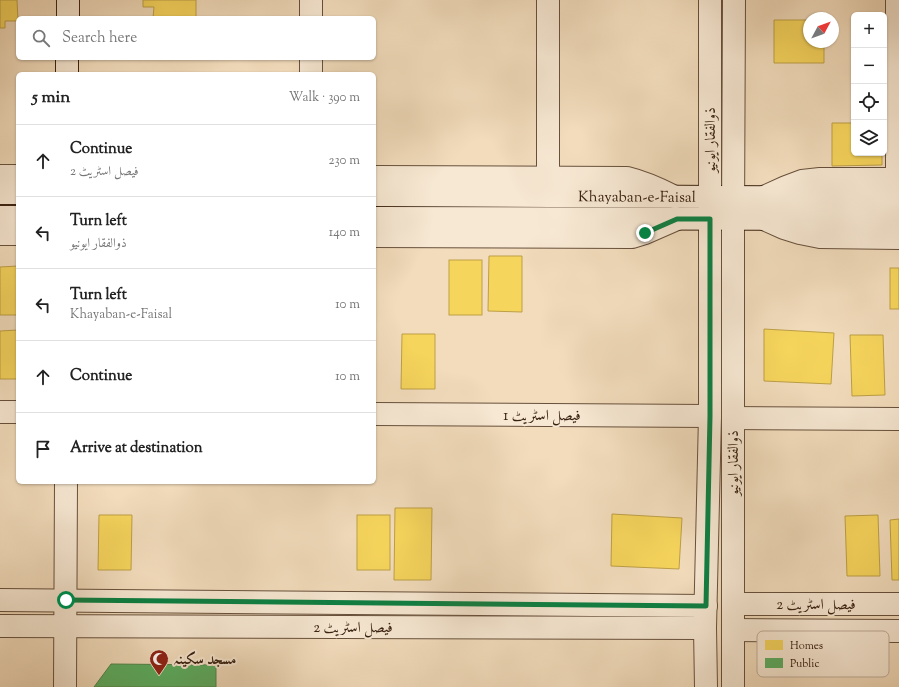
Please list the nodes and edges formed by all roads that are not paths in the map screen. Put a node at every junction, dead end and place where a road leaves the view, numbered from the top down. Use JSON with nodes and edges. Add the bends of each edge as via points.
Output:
{"nodes":[{"id":1,"x":68,"y":0,"type":"edge"},
{"id":2,"x":311,"y":0,"type":"edge"},
{"id":3,"x":548,"y":0,"type":"edge"},
{"id":4,"x":710,"y":0,"type":"edge"},
{"id":5,"x":734,"y":0,"type":"edge"},
{"id":6,"x":897,"y":0,"type":"edge"},
{"id":7,"x":68,"y":16,"type":"edge"},
{"id":8,"x":311,"y":16,"type":"edge"},
{"id":9,"x":67,"y":60,"type":"edge"},
{"id":10,"x":311,"y":60,"type":"edge"},
{"id":11,"x":67,"y":72,"type":"edge"},
{"id":12,"x":311,"y":72,"type":"edge"},
{"id":13,"x":0,"y":176,"type":"edge"},
{"id":14,"x":16,"y":176,"type":"edge"},
{"id":15,"x":376,"y":177,"type":"edge"},
{"id":16,"x":548,"y":178,"type":"junction"},
{"id":17,"x":898,"y":185,"type":"edge"},
{"id":18,"x":0,"y":193,"type":"edge"},
{"id":19,"x":16,"y":193,"type":"edge"},
{"id":20,"x":376,"y":195,"type":"edge"},
{"id":21,"x":675,"y":197,"type":"junction"},
{"id":22,"x":710,"y":197,"type":"junction"},
{"id":23,"x":734,"y":198,"type":"junction"},
{"id":24,"x":0,"y":217,"type":"edge"},
{"id":25,"x":16,"y":217,"type":"edge"},
{"id":26,"x":376,"y":218,"type":"edge"},
{"id":27,"x":677,"y":219,"type":"junction"},
{"id":28,"x":710,"y":219,"type":"junction"},
{"id":29,"x":733,"y":219,"type":"junction"},
{"id":30,"x":764,"y":219,"type":"junction"},
{"id":31,"x":899,"y":219,"type":"edge"},
{"id":32,"x":0,"y":234,"type":"edge"},
{"id":33,"x":16,"y":234,"type":"edge"},
{"id":34,"x":376,"y":236,"type":"edge"},
{"id":35,"x":899,"y":238,"type":"edge"},
{"id":36,"x":0,"y":412,"type":"edge"},
{"id":37,"x":16,"y":412,"type":"edge"},
{"id":38,"x":376,"y":414,"type":"edge"},
{"id":39,"x":710,"y":416,"type":"junction"},
{"id":40,"x":733,"y":418,"type":"junction"},
{"id":41,"x":899,"y":419,"type":"edge"},
{"id":42,"x":66,"y":484,"type":"edge"},
{"id":43,"x":0,"y":600,"type":"edge"},
{"id":44,"x":66,"y":600,"type":"junction"},
{"id":45,"x":734,"y":604,"type":"junction"},
{"id":46,"x":899,"y":604,"type":"edge"},
{"id":47,"x":706,"y":606,"type":"junction"},
{"id":48,"x":0,"y":626,"type":"edge"},
{"id":49,"x":65,"y":626,"type":"junction"},
{"id":50,"x":705,"y":628,"type":"junction"},
{"id":51,"x":733,"y":630,"type":"junction"},
{"id":52,"x":899,"y":631,"type":"edge"},
{"id":53,"x":65,"y":687,"type":"edge"},
{"id":54,"x":706,"y":687,"type":"edge"},
{"id":55,"x":733,"y":687,"type":"edge"}],
"edges":[{"from":1,"to":7,"type":"street"},
{"from":2,"to":8,"type":"street"},
{"from":3,"to":16,"type":"street"},
{"from":4,"to":22,"type":"street","name":"ذوالفقار ایونیو"},
{"from":5,"to":23,"type":"street","name":"ذوالفقار ایونیو"},
{"from":6,"to":17,"type":"street"},
{"from":9,"to":11,"type":"street"},
{"from":10,"to":12,"type":"street"},
{"from":13,"to":14,"type":"street"},
{"from":15,"to":16,"type":"street"},
{"from":16,"to":21,"type":"street","via":[[627,178]]},
{"from":17,"to":23,"type":"street","name":"Khayaban-e-Faisal","via":[[764,198]]},
{"from":18,"to":19,"type":"street"},
{"from":20,"to":21,"type":"street","name":"Khayaban-e-Faisal"},
{"from":21,"to":22,"type":"street","name":"Khayaban-e-Faisal"},
{"from":22,"to":23,"type":"street","name":"Khayaban-e-Faisal"},
{"from":22,"to":28,"type":"street","name":"ذوالفقار ایونیو"},
{"from":23,"to":29,"type":"street","name":"ذوالفقار ایونیو"},
{"from":24,"to":25,"type":"street"},
{"from":26,"to":27,"type":"street","name":"Khayaban-e-Faisal"},
{"from":27,"to":28,"type":"street","name":"Khayaban-e-Faisal"},
{"from":27,"to":34,"type":"street","via":[[632,237]]},
{"from":28,"to":29,"type":"street","name":"Khayaban-e-Faisal"},
{"from":28,"to":39,"type":"street","name":"ذوالفقار ایونیو"},
{"from":29,"to":30,"type":"street","name":"Khayaban-e-Faisal"},
{"from":29,"to":40,"type":"street","name":"ذوالفقار ایونیو"},
{"from":30,"to":31,"type":"street","name":"Khayaban-e-Faisal"},
{"from":30,"to":35,"type":"street","via":[[784,228],[820,238]]},
{"from":32,"to":33,"type":"street"},
{"from":36,"to":37,"type":"street"},
{"from":38,"to":39,"type":"street","name":"فیصل اسٹریٹ 1"},
{"from":39,"to":47,"type":"street","name":"ذوالفقار ایونیو"},
{"from":40,"to":41,"type":"street"},
{"from":40,"to":45,"type":"street","name":"ذوالفقار ایونیو"},
{"from":42,"to":44,"type":"street"},
{"from":43,"to":44,"type":"street","name":"فیصل اسٹریٹ 2"},
{"from":44,"to":47,"type":"street","name":"فیصل اسٹریٹ 2"},
{"from":44,"to":49,"type":"street"},
{"from":45,"to":46,"type":"street","name":"فیصل اسٹریٹ 2"},
{"from":45,"to":51,"type":"street","name":"ذوالفقار ایونیو"},
{"from":47,"to":50,"type":"street","name":"ذوالفقار ایونیو"},
{"from":48,"to":49,"type":"street","name":"فیصل اسٹریٹ 2"},
{"from":49,"to":50,"type":"street","name":"فیصل اسٹریٹ 2"},
{"from":49,"to":53,"type":"street"},
{"from":50,"to":54,"type":"street","name":"ذوالفقار ایونیو"},
{"from":51,"to":52,"type":"street","name":"فیصل اسٹریٹ 2"},
{"from":51,"to":55,"type":"street","name":"ذوالفقار ایونیو"}]}
